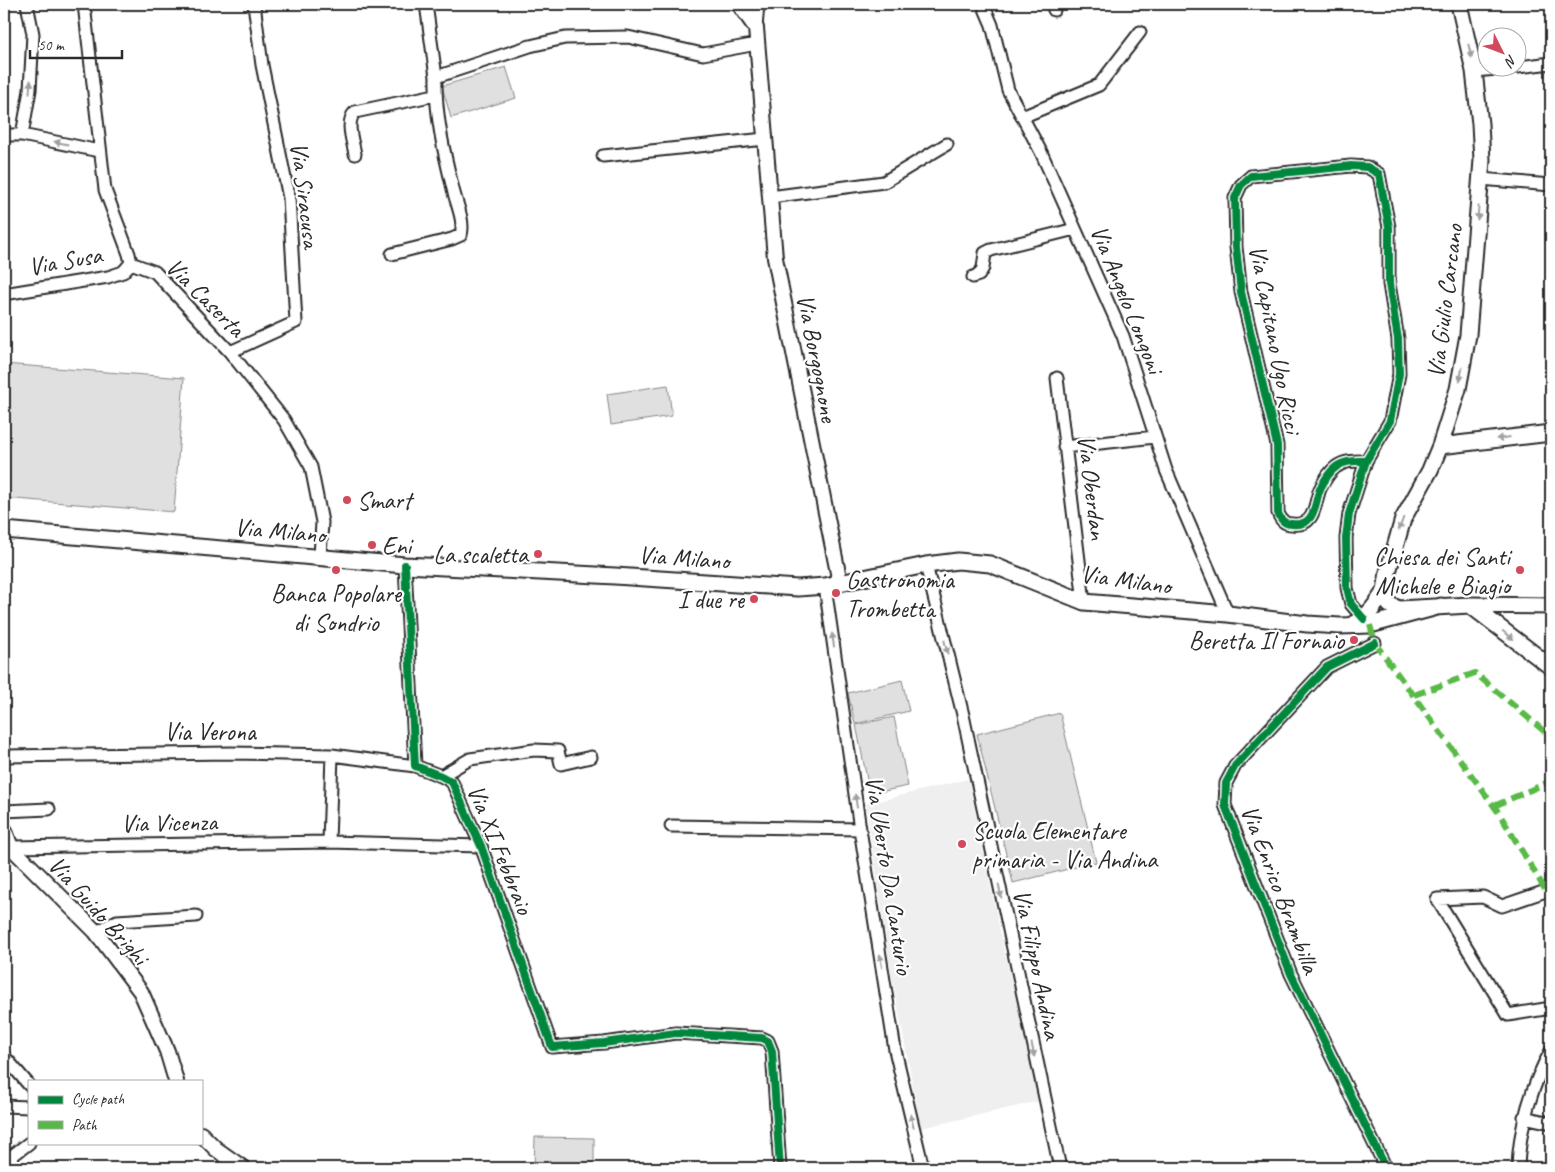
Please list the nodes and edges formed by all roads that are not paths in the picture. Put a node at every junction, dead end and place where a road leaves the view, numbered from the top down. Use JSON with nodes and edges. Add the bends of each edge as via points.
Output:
{"nodes":[{"id":1,"x":27,"y":4,"type":"edge"},
{"id":2,"x":84,"y":4,"type":"edge"},
{"id":3,"x":254,"y":4,"type":"edge"},
{"id":4,"x":426,"y":4,"type":"edge"},
{"id":5,"x":739,"y":4,"type":"edge"},
{"id":6,"x":758,"y":4,"type":"edge"},
{"id":7,"x":984,"y":4,"type":"edge"},
{"id":8,"x":1459,"y":4,"type":"edge"},
{"id":9,"x":756,"y":28,"type":"junction"},
{"id":10,"x":1140,"y":32,"type":"dead end"},
{"id":11,"x":757,"y":44,"type":"junction"},
{"id":12,"x":1551,"y":63,"type":"edge"},
{"id":13,"x":1528,"y":65,"type":"edge"},
{"id":14,"x":1474,"y":71,"type":"junction"},
{"id":15,"x":1478,"y":71,"type":"edge"},
{"id":16,"x":436,"y":77,"type":"junction"},
{"id":17,"x":435,"y":95,"type":"junction"},
{"id":18,"x":1022,"y":117,"type":"junction"},
{"id":19,"x":4,"y":135,"type":"edge"},
{"id":20,"x":22,"y":135,"type":"junction"},
{"id":21,"x":765,"y":139,"type":"junction"},
{"id":22,"x":947,"y":144,"type":"dead end"},
{"id":23,"x":99,"y":151,"type":"junction"},
{"id":24,"x":355,"y":154,"type":"dead end"},
{"id":25,"x":604,"y":156,"type":"dead end"},
{"id":26,"x":1481,"y":179,"type":"junction"},
{"id":27,"x":1551,"y":185,"type":"edge"},
{"id":28,"x":770,"y":197,"type":"junction"},
{"id":29,"x":1075,"y":229,"type":"junction"},
{"id":30,"x":392,"y":254,"type":"dead end"},
{"id":31,"x":130,"y":263,"type":"junction"},
{"id":32,"x":973,"y":277,"type":"dead end"},
{"id":33,"x":4,"y":294,"type":"edge"},
{"id":34,"x":230,"y":352,"type":"junction"},
{"id":35,"x":1057,"y":378,"type":"dead end"},
{"id":36,"x":1551,"y":433,"type":"edge"},
{"id":37,"x":1155,"y":437,"type":"junction"},
{"id":38,"x":1440,"y":446,"type":"junction"},
{"id":39,"x":1064,"y":447,"type":"junction"},
{"id":40,"x":1366,"y":461,"type":"junction"},
{"id":41,"x":4,"y":530,"type":"edge"},
{"id":42,"x":320,"y":557,"type":"junction"},
{"id":43,"x":405,"y":564,"type":"junction"},
{"id":44,"x":926,"y":565,"type":"junction"},
{"id":45,"x":832,"y":584,"type":"junction"},
{"id":46,"x":1384,"y":592,"type":"junction"},
{"id":47,"x":1084,"y":602,"type":"junction"},
{"id":48,"x":1470,"y":605,"type":"junction"},
{"id":49,"x":1441,"y":606,"type":"junction"},
{"id":50,"x":1551,"y":606,"type":"edge"},
{"id":51,"x":1228,"y":614,"type":"junction"},
{"id":52,"x":1357,"y":622,"type":"junction"},
{"id":53,"x":1375,"y":643,"type":"dead end"},
{"id":54,"x":1551,"y":667,"type":"edge"},
{"id":55,"x":332,"y":755,"type":"junction"},
{"id":56,"x":4,"y":756,"type":"edge"},
{"id":57,"x":591,"y":758,"type":"dead end"},
{"id":58,"x":415,"y":766,"type":"junction"},
{"id":59,"x":441,"y":776,"type":"junction"},
{"id":60,"x":49,"y":809,"type":"dead end"},
{"id":61,"x":4,"y":811,"type":"edge"},
{"id":62,"x":671,"y":826,"type":"dead end"},
{"id":63,"x":4,"y":829,"type":"edge"},
{"id":64,"x":860,"y":829,"type":"junction"},
{"id":65,"x":329,"y":842,"type":"junction"},
{"id":66,"x":481,"y":846,"type":"junction"},
{"id":67,"x":11,"y":847,"type":"junction"},
{"id":68,"x":1546,"y":891,"type":"dead end"},
{"id":69,"x":196,"y":916,"type":"dead end"},
{"id":70,"x":96,"y":932,"type":"junction"},
{"id":71,"x":1551,"y":1008,"type":"edge"},
{"id":72,"x":1551,"y":1051,"type":"edge"},
{"id":73,"x":4,"y":1056,"type":"edge"},
{"id":74,"x":176,"y":1080,"type":"edge"},
{"id":75,"x":28,"y":1084,"type":"edge"},
{"id":76,"x":4,"y":1106,"type":"edge"},
{"id":77,"x":28,"y":1107,"type":"edge"},
{"id":78,"x":1524,"y":1117,"type":"junction"},
{"id":79,"x":1551,"y":1123,"type":"edge"},
{"id":80,"x":202,"y":1135,"type":"edge"},
{"id":81,"x":28,"y":1144,"type":"edge"},
{"id":82,"x":4,"y":1162,"type":"edge"},
{"id":83,"x":243,"y":1168,"type":"edge"},
{"id":84,"x":780,"y":1168,"type":"edge"},
{"id":85,"x":923,"y":1168,"type":"edge"},
{"id":86,"x":1060,"y":1168,"type":"edge"},
{"id":87,"x":1386,"y":1168,"type":"edge"},
{"id":88,"x":1518,"y":1168,"type":"edge"}],
"edges":[{"from":20,"to":1,"type":"street","one_way":true,"via":[[30,90],[33,34]]},
{"from":2,"to":23,"type":"street","name":"Via Caserta"},
{"from":3,"to":34,"type":"street","name":"Via Siracusa","via":[[262,65],[288,198],[296,322]]},
{"from":4,"to":16,"type":"street"},
{"from":5,"to":9,"type":"street"},
{"from":6,"to":9,"type":"street"},
{"from":7,"to":18,"type":"street","name":"Via Angelo Longoni","via":[[1008,90]]},
{"from":8,"to":14,"type":"main road","name":"Via Giulio Carcano","one_way":true},
{"from":9,"to":11,"type":"street","name":"Via Borgognone"},
{"from":10,"to":18,"type":"street","via":[[1099,86]]},
{"from":11,"to":16,"type":"street","via":[[703,54],[628,37],[565,38]]},
{"from":11,"to":21,"type":"street","name":"Via Borgognone"},
{"from":12,"to":13,"type":"street"},
{"from":14,"to":15,"type":"street"},
{"from":14,"to":26,"type":"main road","name":"Via Giulio Carcano","via":[[1480,124]]},
{"from":16,"to":17,"type":"street"},
{"from":17,"to":24,"type":"street","via":[[355,112],[350,122]]},
{"from":17,"to":30,"type":"street","via":[[452,189],[463,228],[461,235],[452,239]]},
{"from":18,"to":29,"type":"street","name":"Via Angelo Longoni"},
{"from":19,"to":20,"type":"street"},
{"from":23,"to":20,"type":"street","one_way":true},
{"from":21,"to":25,"type":"street"},
{"from":21,"to":28,"type":"street","name":"Via Borgognone"},
{"from":22,"to":28,"type":"street","via":[[884,182]]},
{"from":23,"to":31,"type":"street","name":"Via Caserta","via":[[105,190]]},
{"from":26,"to":27,"type":"street"},
{"from":26,"to":38,"type":"main road","name":"Via Giulio Carcano","one_way":true,"via":[[1468,335],[1458,389]]},
{"from":28,"to":45,"type":"street","name":"Via Borgognone","via":[[775,258]]},
{"from":29,"to":32,"type":"street","via":[[991,250],[985,253],[979,276]]},
{"from":29,"to":37,"type":"street","name":"Via Angelo Longoni","via":[[1123,336]]},
{"from":31,"to":33,"type":"street","name":"Via Susa","via":[[123,272],[108,277]]},
{"from":31,"to":34,"type":"street","name":"Via Caserta","via":[[155,272]]},
{"from":34,"to":42,"type":"street","name":"Via Caserta","via":[[284,420],[311,467],[322,522]]},
{"from":35,"to":39,"type":"street","name":"Via Oberdan"},
{"from":36,"to":38,"type":"main road","one_way":true},
{"from":37,"to":39,"type":"street"},
{"from":37,"to":51,"type":"street","name":"Via Angelo Longoni"},
{"from":38,"to":46,"type":"main road","name":"Via Giulio Carcano","one_way":true,"via":[[1403,520]]},
{"from":39,"to":47,"type":"street","name":"Via Oberdan"},
{"from":40,"to":40,"type":"street","name":"Via Capitano Ugo Ricci","via":[[1336,466],[1326,478],[1316,509],[1305,523],[1290,524],[1280,519],[1277,445],[1241,292],[1236,247],[1235,198],[1241,185],[1251,176],[1351,166],[1367,166],[1379,174],[1389,227],[1389,284],[1398,338],[1399,374],[1390,421]]},
{"from":40,"to":52,"type":"street","name":"Via Capitano Ugo Ricci","via":[[1349,514],[1346,538],[1347,588]]},
{"from":41,"to":42,"type":"main road","name":"Via Milano"},
{"from":42,"to":43,"type":"main road","name":"Via Milano"},
{"from":43,"to":45,"type":"main road","name":"Via Milano","via":[[798,588]]},
{"from":43,"to":58,"type":"street"},
{"from":44,"to":45,"type":"main road","name":"Via Milano"},
{"from":44,"to":47,"type":"main road","name":"Via Milano","via":[[958,561],[990,564]]},
{"from":44,"to":86,"type":"street","name":"Via Filippo Andina","one_way":true,"via":[[962,715]]},
{"from":64,"to":45,"type":"street","name":"Via Uberto Da Canturio","one_way":true},
{"from":46,"to":49,"type":"main road","via":[[1384,598],[1390,605],[1399,609]]},
{"from":46,"to":52,"type":"main road","via":[[1369,614]]},
{"from":47,"to":51,"type":"main road","name":"Via Milano"},
{"from":48,"to":49,"type":"main road"},
{"from":48,"to":50,"type":"main road"},
{"from":48,"to":54,"type":"main road","one_way":true},
{"from":49,"to":52,"type":"main road","name":"Via Milano","via":[[1386,622],[1370,625]]},
{"from":51,"to":52,"type":"main road","name":"Via Milano","via":[[1307,624]]},
{"from":53,"to":87,"type":"street","name":"Via Enrico Brambilla","via":[[1327,667],[1234,766],[1226,783],[1225,805],[1291,974]]},
{"from":55,"to":56,"type":"street","name":"Via Verona"},
{"from":55,"to":58,"type":"street","name":"Via Verona"},
{"from":55,"to":65,"type":"street"},
{"from":57,"to":59,"type":"street","via":[[562,764],[558,751],[534,750],[470,759]]},
{"from":58,"to":59,"type":"street","name":"Via XI Febbraio"},
{"from":59,"to":66,"type":"street","name":"Via XI Febbraio","via":[[452,782]]},
{"from":60,"to":61,"type":"street"},
{"from":62,"to":64,"type":"street"},
{"from":63,"to":67,"type":"street","name":"Via Guido Brighi"},
{"from":85,"to":64,"type":"street","name":"Via Uberto Da Canturio","one_way":true,"via":[[895,1050]]},
{"from":65,"to":66,"type":"street","name":"Via XI Febbraio"},
{"from":65,"to":67,"type":"street","name":"Via Vicenza"},
{"from":66,"to":84,"type":"street","name":"Via XI Febbraio","via":[[552,1047],[676,1033],[768,1041],[772,1051]]},
{"from":67,"to":70,"type":"street","name":"Via Guido Brighi"},
{"from":68,"to":71,"type":"street","via":[[1502,906],[1483,897],[1437,900],[1508,1016]]},
{"from":69,"to":70,"type":"street","via":[[117,922]]},
{"from":70,"to":74,"type":"street","name":"Via Guido Brighi","via":[[141,992],[167,1051]]},
{"from":72,"to":78,"type":"street"},
{"from":73,"to":75,"type":"street"},
{"from":76,"to":77,"type":"street"},
{"from":78,"to":79,"type":"street"},
{"from":78,"to":88,"type":"street"},
{"from":80,"to":83,"type":"street"},
{"from":81,"to":82,"type":"street"}]}
